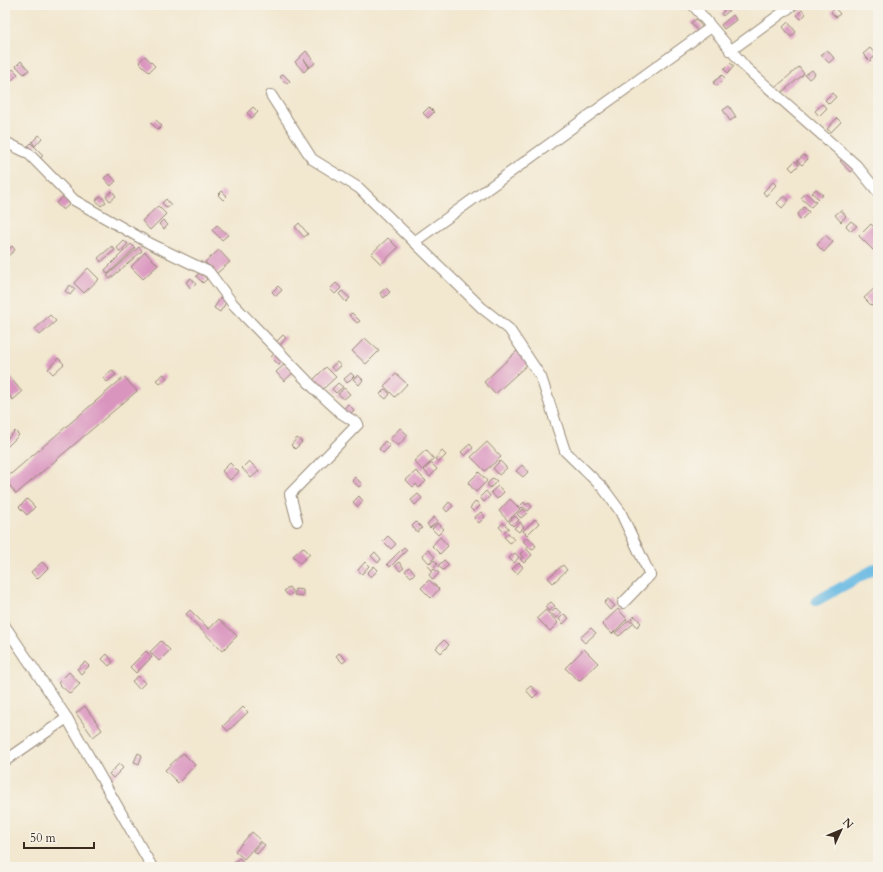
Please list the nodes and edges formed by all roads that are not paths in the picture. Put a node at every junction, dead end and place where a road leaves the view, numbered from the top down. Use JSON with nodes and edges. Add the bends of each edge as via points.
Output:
{"nodes":[{"id":1,"x":692,"y":5,"type":"edge"},
{"id":2,"x":794,"y":5,"type":"edge"},
{"id":3,"x":710,"y":28,"type":"junction"},
{"id":4,"x":730,"y":51,"type":"junction"},
{"id":5,"x":272,"y":95,"type":"dead end"},
{"id":6,"x":5,"y":142,"type":"edge"},
{"id":7,"x":878,"y":192,"type":"edge"},
{"id":8,"x":414,"y":242,"type":"junction"},
{"id":9,"x":297,"y":521,"type":"dead end"},
{"id":10,"x":623,"y":603,"type":"dead end"},
{"id":11,"x":5,"y":626,"type":"edge"},
{"id":12,"x":67,"y":718,"type":"junction"},
{"id":13,"x":5,"y":761,"type":"edge"},
{"id":14,"x":152,"y":867,"type":"edge"}],
"edges":[{"from":1,"to":3,"type":"street"},
{"from":2,"to":4,"type":"street"},
{"from":3,"to":4,"type":"street"},
{"from":3,"to":8,"type":"street"},
{"from":4,"to":7,"type":"street","via":[[856,165]]},
{"from":5,"to":8,"type":"street","via":[[312,159],[358,188]]},
{"from":6,"to":9,"type":"street","via":[[28,153],[74,200],[149,243],[209,272],[233,304],[310,384],[341,413],[358,424],[290,494]]},
{"from":8,"to":10,"type":"street","via":[[482,308],[509,328],[541,377],[564,451],[603,488],[620,511],[650,575]]},
{"from":11,"to":12,"type":"street"},
{"from":12,"to":13,"type":"street"},
{"from":12,"to":14,"type":"street"}]}
